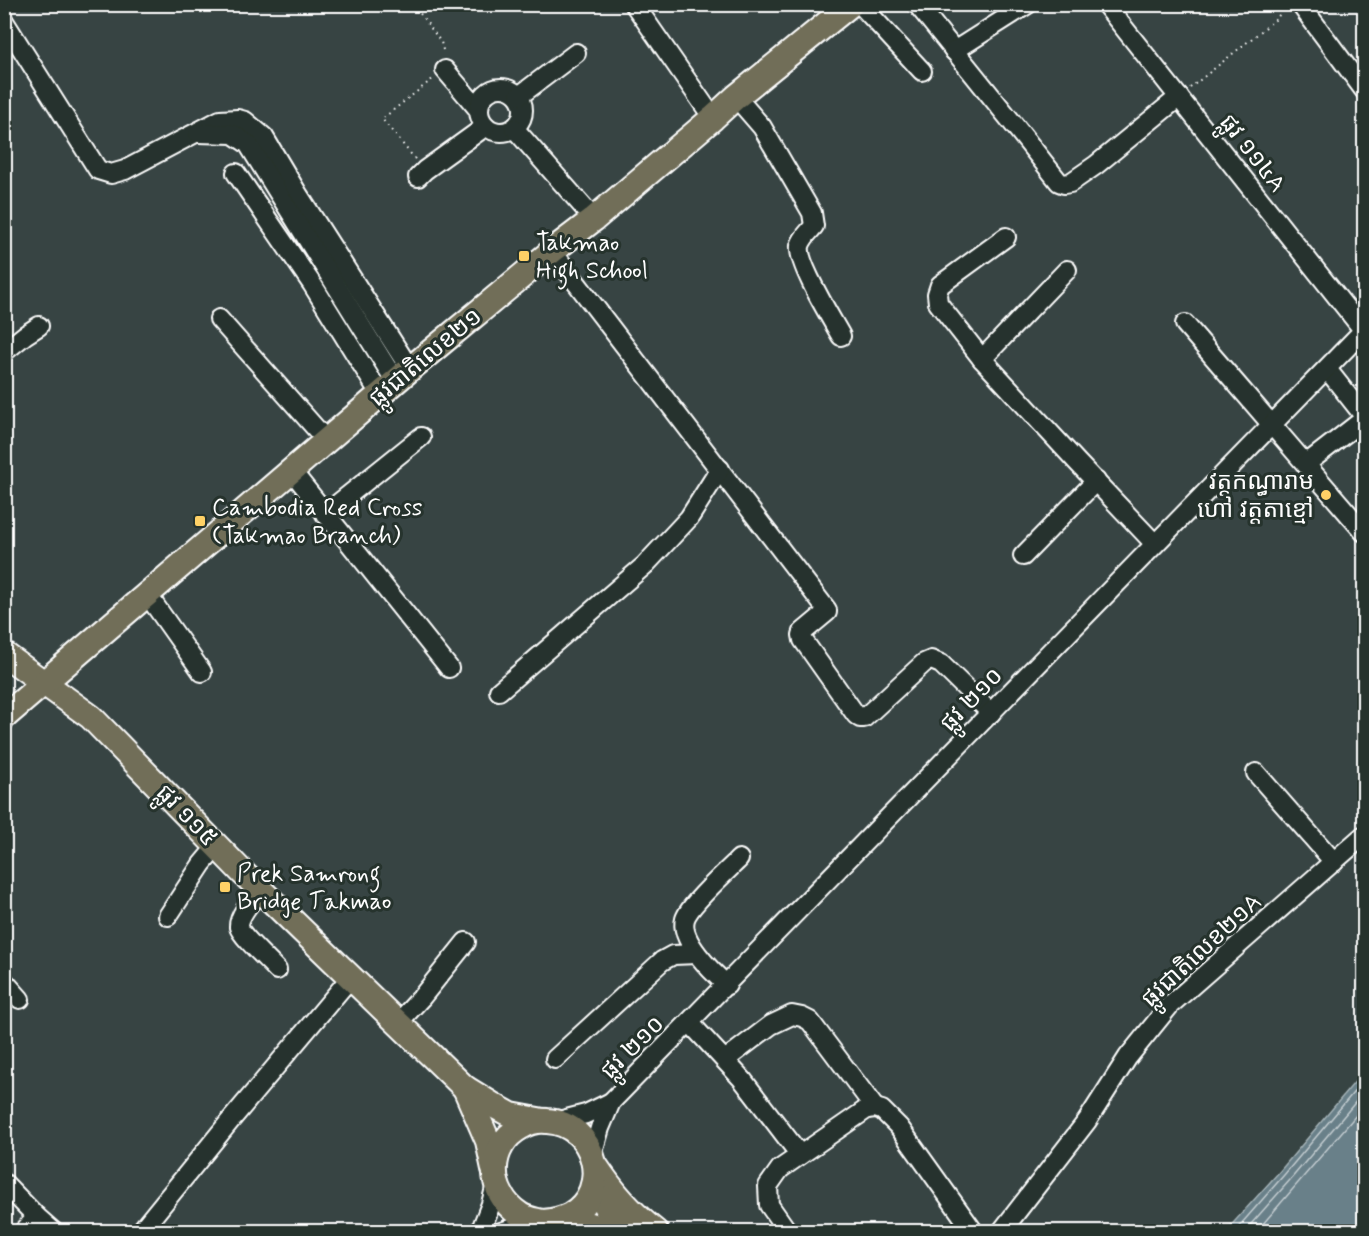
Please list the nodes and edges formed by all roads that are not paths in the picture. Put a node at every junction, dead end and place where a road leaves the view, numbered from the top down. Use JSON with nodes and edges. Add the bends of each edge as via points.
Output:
{"nodes":[{"id":1,"x":634,"y":4,"type":"edge"},
{"id":2,"x":860,"y":4,"type":"edge"},
{"id":3,"x":916,"y":4,"type":"edge"},
{"id":4,"x":1028,"y":4,"type":"edge"},
{"id":5,"x":1105,"y":4,"type":"edge"},
{"id":6,"x":1300,"y":4,"type":"edge"},
{"id":7,"x":850,"y":5,"type":"edge"},
{"id":8,"x":4,"y":21,"type":"edge"},
{"id":9,"x":954,"y":51,"type":"junction"},
{"id":10,"x":576,"y":53,"type":"dead end"},
{"id":11,"x":445,"y":70,"type":"road end"},
{"id":12,"x":922,"y":71,"type":"dead end"},
{"id":13,"x":1365,"y":90,"type":"edge"},
{"id":14,"x":519,"y":96,"type":"junction"},
{"id":15,"x":736,"y":97,"type":"junction"},
{"id":16,"x":1179,"y":97,"type":"junction"},
{"id":17,"x":482,"y":118,"type":"junction"},
{"id":18,"x":714,"y":118,"type":"junction"},
{"id":19,"x":514,"y":128,"type":"junction"},
{"id":20,"x":236,"y":173,"type":"dead end"},
{"id":21,"x":421,"y":173,"type":"road end"},
{"id":22,"x":594,"y":219,"type":"junction"},
{"id":23,"x":1006,"y":237,"type":"dead end"},
{"id":24,"x":552,"y":251,"type":"junction"},
{"id":25,"x":1067,"y":270,"type":"dead end"},
{"id":26,"x":219,"y":319,"type":"dead end"},
{"id":27,"x":1185,"y":324,"type":"dead end"},
{"id":28,"x":39,"y":326,"type":"dead end"},
{"id":29,"x":1364,"y":330,"type":"edge"},
{"id":30,"x":841,"y":336,"type":"dead end"},
{"id":31,"x":4,"y":352,"type":"edge"},
{"id":32,"x":982,"y":358,"type":"junction"},
{"id":33,"x":1326,"y":369,"type":"junction"},
{"id":34,"x":395,"y":382,"type":"junction"},
{"id":35,"x":1365,"y":417,"type":"edge"},
{"id":36,"x":1272,"y":425,"type":"junction"},
{"id":37,"x":421,"y":437,"type":"dead end"},
{"id":38,"x":326,"y":440,"type":"junction"},
{"id":39,"x":1306,"y":464,"type":"junction"},
{"id":40,"x":720,"y":469,"type":"junction"},
{"id":41,"x":291,"y":470,"type":"junction"},
{"id":42,"x":1095,"y":481,"type":"junction"},
{"id":43,"x":326,"y":514,"type":"junction"},
{"id":44,"x":1365,"y":531,"type":"edge"},
{"id":45,"x":1155,"y":544,"type":"junction"},
{"id":46,"x":1023,"y":556,"type":"dead end"},
{"id":47,"x":147,"y":594,"type":"junction"},
{"id":48,"x":4,"y":654,"type":"edge"},
{"id":49,"x":448,"y":668,"type":"dead end"},
{"id":50,"x":202,"y":672,"type":"dead end"},
{"id":51,"x":44,"y":683,"type":"junction"},
{"id":52,"x":499,"y":692,"type":"dead end"},
{"id":53,"x":991,"y":713,"type":"junction"},
{"id":54,"x":4,"y":717,"type":"edge"},
{"id":55,"x":1256,"y":773,"type":"dead end"},
{"id":56,"x":1365,"y":835,"type":"edge"},
{"id":57,"x":217,"y":846,"type":"junction"},
{"id":58,"x":739,"y":859,"type":"dead end"},
{"id":59,"x":1334,"y":862,"type":"junction"},
{"id":60,"x":261,"y":890,"type":"junction"},
{"id":61,"x":168,"y":916,"type":"dead end"},
{"id":62,"x":466,"y":942,"type":"dead end"},
{"id":63,"x":697,"y":954,"type":"junction"},
{"id":64,"x":277,"y":970,"type":"dead end"},
{"id":65,"x":351,"y":977,"type":"junction"},
{"id":66,"x":4,"y":981,"type":"edge"},
{"id":67,"x":727,"y":985,"type":"junction"},
{"id":68,"x":20,"y":999,"type":"dead end"},
{"id":69,"x":398,"y":1023,"type":"junction"},
{"id":70,"x":690,"y":1023,"type":"junction"},
{"id":71,"x":555,"y":1059,"type":"dead end"},
{"id":72,"x":725,"y":1060,"type":"junction"},
{"id":73,"x":465,"y":1088,"type":"junction"},
{"id":74,"x":611,"y":1102,"type":"junction"},
{"id":75,"x":875,"y":1108,"type":"junction"},
{"id":76,"x":546,"y":1121,"type":"junction"},
{"id":77,"x":800,"y":1155,"type":"junction"},
{"id":78,"x":594,"y":1168,"type":"junction"},
{"id":79,"x":495,"y":1176,"type":"junction"},
{"id":80,"x":4,"y":1183,"type":"edge"},
{"id":81,"x":37,"y":1217,"type":"junction"},
{"id":82,"x":552,"y":1224,"type":"edge"},
{"id":83,"x":22,"y":1232,"type":"edge"},
{"id":84,"x":54,"y":1232,"type":"edge"},
{"id":85,"x":141,"y":1232,"type":"edge"},
{"id":86,"x":480,"y":1232,"type":"edge"},
{"id":87,"x":501,"y":1232,"type":"edge"},
{"id":88,"x":614,"y":1232,"type":"edge"},
{"id":89,"x":624,"y":1232,"type":"edge"},
{"id":90,"x":656,"y":1232,"type":"edge"},
{"id":91,"x":788,"y":1232,"type":"edge"},
{"id":92,"x":974,"y":1232,"type":"edge"},
{"id":93,"x":1002,"y":1232,"type":"edge"}],
"edges":[{"from":1,"to":18,"type":"street"},
{"from":2,"to":12,"type":"street"},
{"from":3,"to":9,"type":"street"},
{"from":4,"to":9,"type":"street"},
{"from":5,"to":16,"type":"street","name":"ផ្លូវ ១១៤A"},
{"from":6,"to":13,"type":"street"},
{"from":7,"to":15,"type":"main road","name":"ផ្លូវជាតិលេខ២១"},
{"from":8,"to":34,"type":"street","via":[[98,170],[111,174],[125,170],[220,120],[245,121],[264,137],[298,194]]},
{"from":9,"to":16,"type":"street","via":[[1059,183],[1070,183],[1096,165]]},
{"from":10,"to":14,"type":"street"},
{"from":11,"to":17,"type":"street"},
{"from":14,"to":17,"type":"street","via":[[503,87],[494,88],[480,100]]},
{"from":14,"to":19,"type":"street","via":[[523,113]]},
{"from":15,"to":18,"type":"main road","name":"ផ្លូវជាតិលេខ២១"},
{"from":15,"to":30,"type":"street","via":[[762,127],[812,213],[814,226],[800,244],[800,256]]},
{"from":16,"to":29,"type":"street","name":"ផ្លូវ ១១៤A"},
{"from":17,"to":19,"type":"street","via":[[495,131]]},
{"from":17,"to":21,"type":"street"},
{"from":18,"to":22,"type":"main road","name":"ផ្លូវជាតិលេខ២១"},
{"from":19,"to":22,"type":"street"},
{"from":20,"to":34,"type":"street","via":[[312,284]]},
{"from":22,"to":24,"type":"main road","name":"ផ្លូវជាតិលេខ២១"},
{"from":23,"to":32,"type":"street","via":[[940,285],[937,294],[938,303]]},
{"from":24,"to":34,"type":"main road","name":"ផ្លូវជាតិលេខ២១"},
{"from":24,"to":40,"type":"street"},
{"from":25,"to":32,"type":"street"},
{"from":26,"to":38,"type":"street"},
{"from":27,"to":36,"type":"street"},
{"from":28,"to":31,"type":"street"},
{"from":29,"to":33,"type":"street","name":"ផ្លូវ ២១០"},
{"from":32,"to":42,"type":"street"},
{"from":33,"to":35,"type":"street"},
{"from":33,"to":36,"type":"street","name":"ផ្លូវ ២១០"},
{"from":34,"to":38,"type":"main road","name":"ផ្លូវជាតិលេខ២១"},
{"from":35,"to":39,"type":"street"},
{"from":36,"to":39,"type":"street"},
{"from":36,"to":45,"type":"street","name":"ផ្លូវ ២១០"},
{"from":37,"to":43,"type":"street"},
{"from":38,"to":41,"type":"main road","name":"ផ្លូវជាតិលេខ២១"},
{"from":39,"to":44,"type":"street"},
{"from":40,"to":52,"type":"street","via":[[689,518],[645,565]]},
{"from":40,"to":53,"type":"street","via":[[827,610],[803,632],[803,640],[856,715],[864,718],[931,660],[941,664]]},
{"from":41,"to":43,"type":"street"},
{"from":41,"to":47,"type":"main road","name":"ផ្លូវជាតិលេខ២១"},
{"from":42,"to":45,"type":"street"},
{"from":42,"to":46,"type":"street"},
{"from":43,"to":49,"type":"street"},
{"from":45,"to":53,"type":"street","name":"ផ្លូវ ២១០"},
{"from":47,"to":50,"type":"street"},
{"from":47,"to":51,"type":"main road","name":"ផ្លូវជាតិលេខ២១"},
{"from":48,"to":51,"type":"main road","name":"ផ្លូវ ១១៥"},
{"from":51,"to":54,"type":"main road","name":"ផ្លូវជាតិលេខ២១"},
{"from":51,"to":57,"type":"main road","name":"ផ្លូវ ១១៥","via":[[92,717]]},
{"from":53,"to":67,"type":"street","name":"ផ្លូវ ២១០"},
{"from":55,"to":59,"type":"street"},
{"from":56,"to":59,"type":"street","name":"ផ្លូវជាតិលេខ២១A"},
{"from":57,"to":60,"type":"main road","name":"ផ្លូវ ១១៥"},
{"from":57,"to":61,"type":"street"},
{"from":58,"to":63,"type":"street","via":[[693,906],[685,920],[686,934]]},
{"from":59,"to":93,"type":"street","name":"ផ្លូវជាតិលេខ២១A","via":[[1170,1005]]},
{"from":60,"to":64,"type":"street","via":[[239,926]]},
{"from":60,"to":65,"type":"main road","name":"ផ្លូវ ១១៥"},
{"from":62,"to":69,"type":"street"},
{"from":63,"to":67,"type":"street"},
{"from":63,"to":71,"type":"street","via":[[662,961]]},
{"from":65,"to":69,"type":"main road","name":"ផ្លូវ ១១៥"},
{"from":65,"to":85,"type":"street"},
{"from":66,"to":68,"type":"street"},
{"from":67,"to":70,"type":"street","name":"ផ្លូវ ២១០"},
{"from":69,"to":73,"type":"main road","name":"ផ្លូវ ១១៥"},
{"from":70,"to":72,"type":"street"},
{"from":70,"to":74,"type":"street","name":"ផ្លូវ ២១០"},
{"from":72,"to":75,"type":"street","via":[[771,1025],[792,1015],[802,1017],[810,1021]]},
{"from":72,"to":77,"type":"street"},
{"from":73,"to":76,"type":"main road","name":"ផ្លូវ ១១៥","via":[[511,1114]]},
{"from":73,"to":79,"type":"main road","name":"ផ្លូវ ១១៥","via":[[488,1141]]},
{"from":74,"to":76,"type":"street","name":"ផ្លូវ ២១០","via":[[586,1114]]},
{"from":74,"to":78,"type":"street","name":"ផ្លូវ ២១០","via":[[600,1128]]},
{"from":75,"to":77,"type":"street","via":[[867,1109]]},
{"from":75,"to":92,"type":"street","via":[[899,1126]]},
{"from":76,"to":78,"type":"main road","via":[[571,1128],[584,1140]]},
{"from":76,"to":79,"type":"main road","via":[[521,1126],[508,1137],[498,1152]]},
{"from":77,"to":91,"type":"street","via":[[780,1169],[768,1186],[769,1205]]},
{"from":78,"to":82,"type":"main road","via":[[589,1195],[582,1206]]},
{"from":78,"to":89,"type":"main road","via":[[603,1203]]},
{"from":78,"to":90,"type":"main road","via":[[639,1219]]},
{"from":79,"to":82,"type":"main road","via":[[502,1197],[511,1208],[522,1216]]},
{"from":79,"to":86,"type":"street","via":[[491,1204]]},
{"from":80,"to":81,"type":"street"},
{"from":81,"to":83,"type":"street"},
{"from":81,"to":84,"type":"street"},
{"from":82,"to":87,"type":"street"},
{"from":82,"to":88,"type":"main road","via":[[583,1223]]}]}
